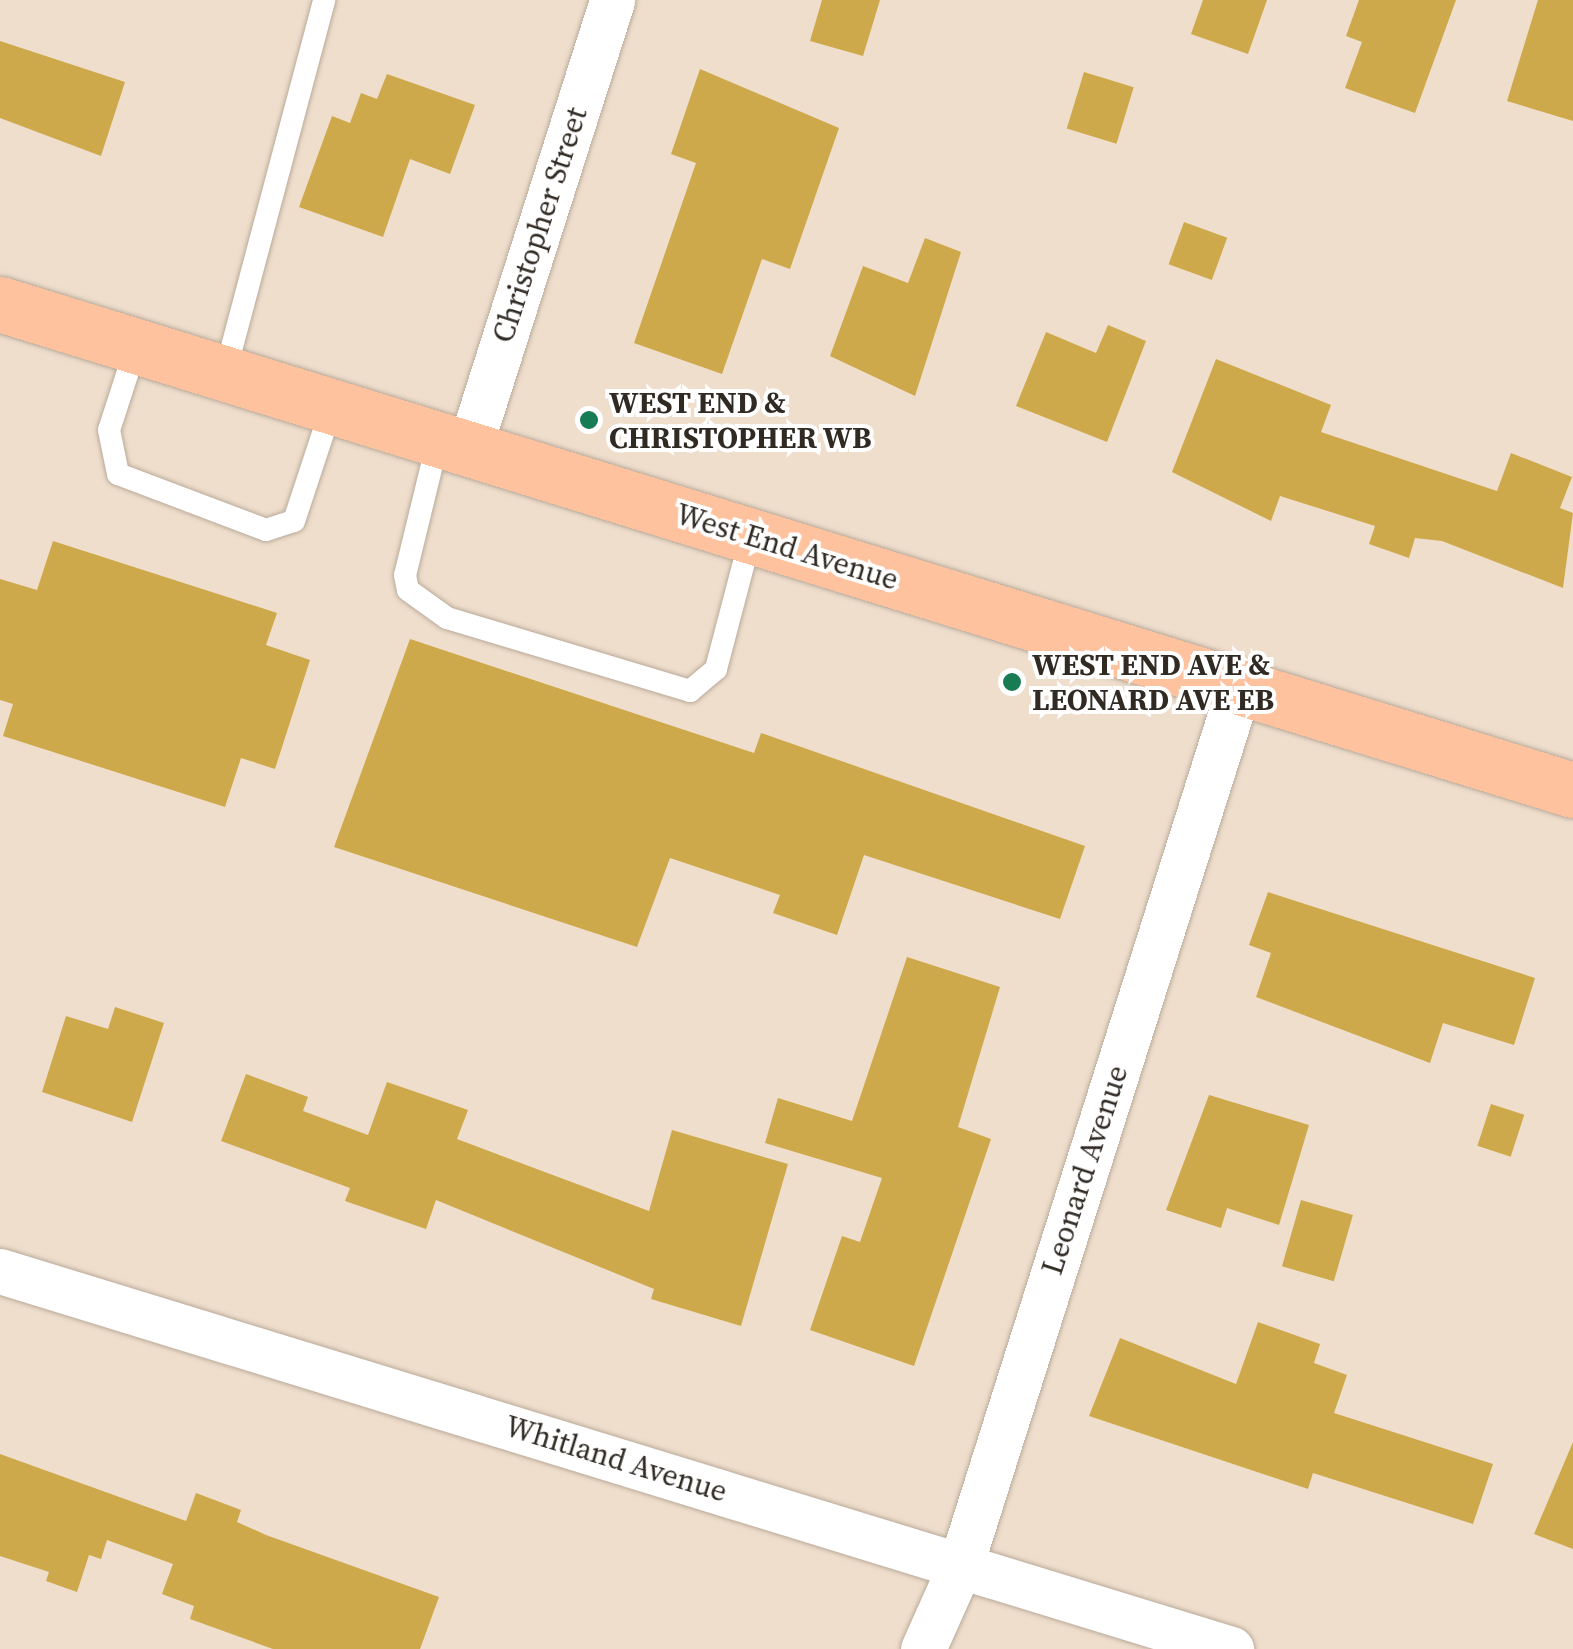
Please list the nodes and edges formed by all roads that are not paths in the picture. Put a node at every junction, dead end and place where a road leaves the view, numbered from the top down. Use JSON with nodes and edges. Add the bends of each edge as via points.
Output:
{"nodes":[{"id":1,"x":324,"y":0,"type":"edge"},
{"id":2,"x":612,"y":0,"type":"edge"},
{"id":3,"x":0,"y":304,"type":"edge"},
{"id":4,"x":136,"y":347,"type":"junction"},
{"id":5,"x":225,"y":374,"type":"junction"},
{"id":6,"x":332,"y":406,"type":"junction"},
{"id":7,"x":454,"y":444,"type":"junction"},
{"id":8,"x":751,"y":536,"type":"junction"},
{"id":9,"x":1239,"y":687,"type":"junction"},
{"id":10,"x":1573,"y":790,"type":"edge"},
{"id":11,"x":0,"y":1270,"type":"edge"},
{"id":12,"x":961,"y":1564,"type":"junction"},
{"id":13,"x":922,"y":1649,"type":"edge"},
{"id":14,"x":1231,"y":1649,"type":"edge"}],
"edges":[{"from":1,"to":5,"type":"lane"},
{"from":2,"to":7,"type":"street","name":"Christopher Street"},
{"from":3,"to":4,"type":"main road","name":"West End Avenue"},
{"from":4,"to":5,"type":"main road","name":"West End Avenue"},
{"from":4,"to":6,"type":"lane","via":[[108,430],[118,474],[266,530],[294,521]]},
{"from":5,"to":6,"type":"main road","name":"West End Avenue"},
{"from":6,"to":7,"type":"main road","name":"West End Avenue"},
{"from":7,"to":8,"type":"main road","name":"West End Avenue"},
{"from":7,"to":8,"type":"lane","via":[[405,574],[408,590],[446,618],[690,691],[716,669]]},
{"from":8,"to":9,"type":"main road","name":"West End Avenue"},
{"from":9,"to":10,"type":"main road","name":"West End Avenue"},
{"from":9,"to":12,"type":"street","name":"Leonard Avenue"},
{"from":11,"to":12,"type":"street","name":"Whitland Avenue"},
{"from":12,"to":13,"type":"street","name":"Leonard Avenue"},
{"from":12,"to":14,"type":"street","name":"Whitland Avenue"}]}
